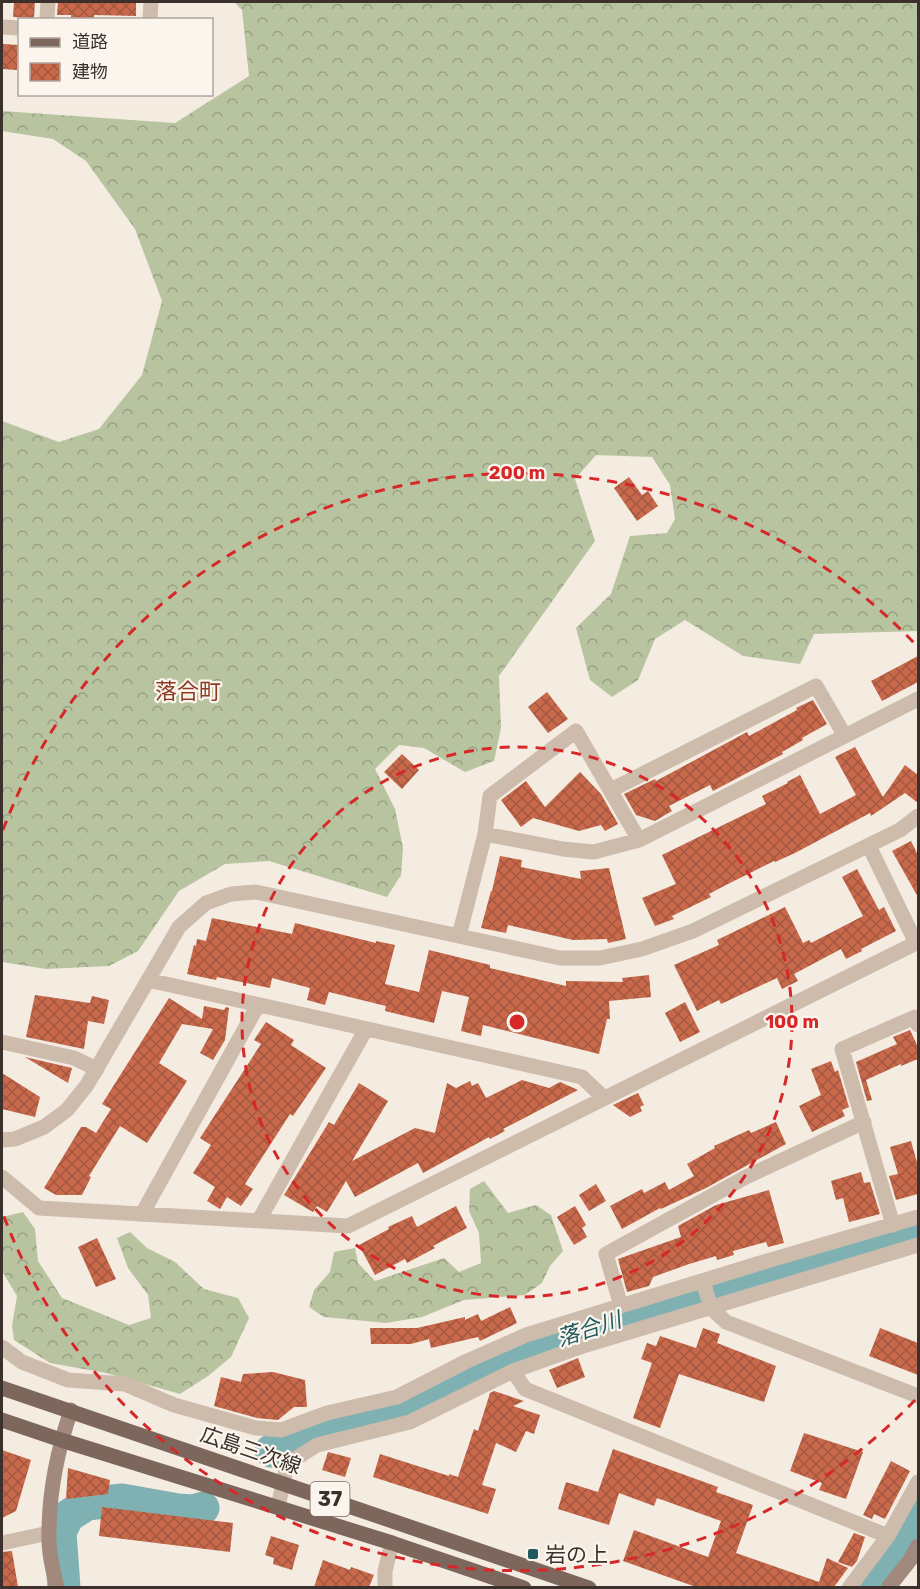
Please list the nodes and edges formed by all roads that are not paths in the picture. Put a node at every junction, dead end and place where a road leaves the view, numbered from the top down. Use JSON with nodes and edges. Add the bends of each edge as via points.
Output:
{"nodes":[{"id":1,"x":48,"y":2,"type":"edge"},
{"id":2,"x":151,"y":2,"type":"edge"},
{"id":3,"x":47,"y":18,"type":"edge"},
{"id":4,"x":150,"y":18,"type":"edge"},
{"id":5,"x":2,"y":27,"type":"edge"},
{"id":6,"x":18,"y":28,"type":"edge"},
{"id":7,"x":918,"y":699,"type":"edge"},
{"id":8,"x":845,"y":736,"type":"junction"},
{"id":9,"x":611,"y":790,"type":"junction"},
{"id":10,"x":918,"y":816,"type":"edge"},
{"id":11,"x":485,"y":834,"type":"junction"},
{"id":12,"x":639,"y":840,"type":"junction"},
{"id":13,"x":869,"y":846,"type":"junction"},
{"id":14,"x":459,"y":936,"type":"junction"},
{"id":15,"x":917,"y":942,"type":"edge"},
{"id":16,"x":148,"y":980,"type":"junction"},
{"id":17,"x":258,"y":1005,"type":"junction"},
{"id":18,"x":918,"y":1025,"type":"edge"},
{"id":19,"x":366,"y":1029,"type":"junction"},
{"id":20,"x":2,"y":1042,"type":"edge"},
{"id":21,"x":97,"y":1069,"type":"junction"},
{"id":22,"x":604,"y":1098,"type":"junction"},
{"id":23,"x":864,"y":1122,"type":"junction"},
{"id":24,"x":2,"y":1140,"type":"edge"},
{"id":25,"x":2,"y":1177,"type":"edge"},
{"id":26,"x":142,"y":1214,"type":"junction"},
{"id":27,"x":918,"y":1217,"type":"edge"},
{"id":28,"x":259,"y":1220,"type":"junction"},
{"id":29,"x":894,"y":1225,"type":"junction"},
{"id":30,"x":918,"y":1245,"type":"edge"},
{"id":31,"x":707,"y":1293,"type":"junction"},
{"id":32,"x":621,"y":1306,"type":"junction"},
{"id":33,"x":2,"y":1347,"type":"edge"},
{"id":34,"x":513,"y":1371,"type":"junction"},
{"id":35,"x":2,"y":1388,"type":"edge"},
{"id":36,"x":918,"y":1396,"type":"edge"},
{"id":37,"x":71,"y":1410,"type":"junction"},
{"id":38,"x":2,"y":1420,"type":"edge"},
{"id":39,"x":61,"y":1440,"type":"junction"},
{"id":40,"x":918,"y":1482,"type":"edge"},
{"id":41,"x":284,"y":1483,"type":"junction"},
{"id":42,"x":278,"y":1508,"type":"junction"},
{"id":43,"x":49,"y":1533,"type":"junction"},
{"id":44,"x":888,"y":1536,"type":"junction"},
{"id":45,"x":392,"y":1543,"type":"junction"},
{"id":46,"x":2,"y":1544,"type":"edge"},
{"id":47,"x":918,"y":1545,"type":"edge"},
{"id":48,"x":57,"y":1587,"type":"edge"},
{"id":49,"x":385,"y":1587,"type":"edge"},
{"id":50,"x":524,"y":1587,"type":"edge"},
{"id":51,"x":589,"y":1587,"type":"edge"},
{"id":52,"x":849,"y":1587,"type":"edge"},
{"id":53,"x":888,"y":1587,"type":"edge"}],
"edges":[{"from":1,"to":3,"type":"street"},
{"from":2,"to":4,"type":"street"},
{"from":5,"to":6,"type":"street"},
{"from":7,"to":8,"type":"street"},
{"from":8,"to":9,"type":"street","via":[[816,686]]},
{"from":8,"to":12,"type":"street"},
{"from":9,"to":11,"type":"street","via":[[576,731],[490,796]]},
{"from":9,"to":12,"type":"street"},
{"from":10,"to":13,"type":"street"},
{"from":11,"to":12,"type":"street","via":[[594,852]]},
{"from":11,"to":14,"type":"street"},
{"from":13,"to":14,"type":"street","via":[[693,931],[642,949],[600,958],[560,958]]},
{"from":13,"to":15,"type":"street"},
{"from":14,"to":16,"type":"street","via":[[256,892],[231,894],[206,903],[179,927]]},
{"from":15,"to":22,"type":"street"},
{"from":16,"to":17,"type":"street"},
{"from":16,"to":21,"type":"street"},
{"from":17,"to":19,"type":"street"},
{"from":17,"to":26,"type":"street"},
{"from":18,"to":23,"type":"street","via":[[915,1017],[842,1049]]},
{"from":19,"to":22,"type":"street","via":[[582,1077]]},
{"from":19,"to":28,"type":"street"},
{"from":20,"to":21,"type":"street","via":[[74,1058]]},
{"from":21,"to":24,"type":"street","via":[[68,1110],[44,1127]]},
{"from":22,"to":28,"type":"street","via":[[348,1226]]},
{"from":23,"to":29,"type":"street"},
{"from":23,"to":32,"type":"street","via":[[746,1177],[606,1254]]},
{"from":25,"to":26,"type":"street","via":[[39,1208]]},
{"from":26,"to":28,"type":"street"},
{"from":27,"to":29,"type":"street"},
{"from":29,"to":31,"type":"street"},
{"from":30,"to":31,"type":"street"},
{"from":31,"to":32,"type":"street"},
{"from":31,"to":34,"type":"street"},
{"from":31,"to":36,"type":"street","via":[[726,1322]]},
{"from":32,"to":33,"type":"street","via":[[526,1335],[397,1397],[327,1413],[280,1430],[256,1428],[174,1405],[125,1384],[68,1380],[22,1362]]},
{"from":34,"to":41,"type":"street","via":[[410,1422],[317,1445],[287,1464]]},
{"from":34,"to":44,"type":"street","via":[[525,1389]]},
{"from":35,"to":37,"type":"main road","name":"広島三次線","number":"37"},
{"from":37,"to":39,"type":"street"},
{"from":37,"to":41,"type":"main road","name":"広島三次線","number":"37"},
{"from":38,"to":39,"type":"main road","number":"37"},
{"from":39,"to":42,"type":"main road","number":"37"},
{"from":39,"to":43,"type":"street"},
{"from":40,"to":44,"type":"street"},
{"from":41,"to":42,"type":"street"},
{"from":41,"to":51,"type":"main road","name":"広島三次線","number":"37"},
{"from":42,"to":45,"type":"main road","number":"37"},
{"from":43,"to":46,"type":"street"},
{"from":43,"to":48,"type":"street"},
{"from":44,"to":52,"type":"street"},
{"from":45,"to":49,"type":"street"},
{"from":45,"to":50,"type":"main road","number":"37"},
{"from":47,"to":53,"type":"street"}]}
